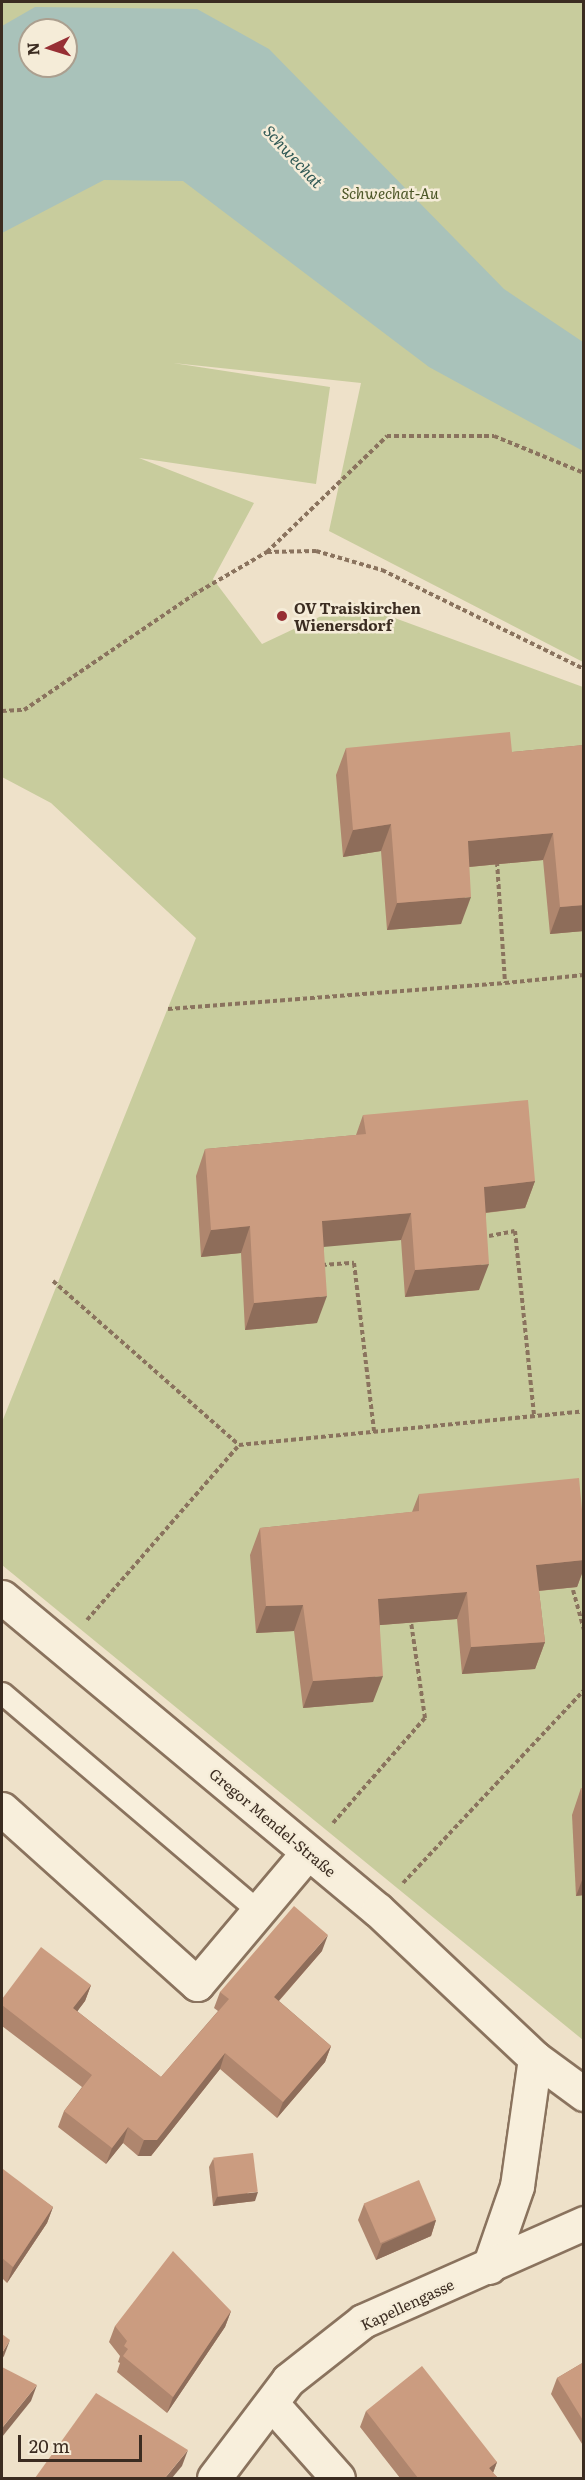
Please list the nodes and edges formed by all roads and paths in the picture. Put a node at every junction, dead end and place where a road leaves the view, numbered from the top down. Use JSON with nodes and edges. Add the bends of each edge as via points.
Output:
{"nodes":[{"id":1,"x":584,"y":473,"type":"edge"},
{"id":2,"x":267,"y":552,"type":"junction"},
{"id":3,"x":584,"y":669,"type":"edge"},
{"id":4,"x":2,"y":711,"type":"edge"},
{"id":5,"x":497,"y":855,"type":"edge"},
{"id":6,"x":584,"y":975,"type":"edge"},
{"id":7,"x":505,"y":983,"type":"junction"},
{"id":8,"x":168,"y":1009,"type":"dead end"},
{"id":9,"x":489,"y":1236,"type":"edge"},
{"id":10,"x":322,"y":1265,"type":"edge"},
{"id":11,"x":53,"y":1281,"type":"dead end"},
{"id":12,"x":584,"y":1411,"type":"edge"},
{"id":13,"x":534,"y":1415,"type":"junction"},
{"id":14,"x":374,"y":1431,"type":"junction"},
{"id":15,"x":239,"y":1445,"type":"junction"},
{"id":16,"x":573,"y":1590,"type":"edge"},
{"id":17,"x":2,"y":1597,"type":"edge"},
{"id":18,"x":411,"y":1622,"type":"edge"},
{"id":19,"x":584,"y":1630,"type":"edge"},
{"id":20,"x":63,"y":1648,"type":"junction"},
{"id":21,"x":584,"y":1690,"type":"edge"},
{"id":22,"x":2,"y":1693,"type":"edge"},
{"id":23,"x":2,"y":1809,"type":"edge"},
{"id":24,"x":308,"y":1852,"type":"junction"},
{"id":25,"x":257,"y":1910,"type":"junction"},
{"id":26,"x":378,"y":1910,"type":"junction"},
{"id":27,"x":535,"y":2058,"type":"junction"},
{"id":28,"x":584,"y":2094,"type":"edge"},
{"id":29,"x":584,"y":2223,"type":"edge"},
{"id":30,"x":489,"y":2266,"type":"junction"},
{"id":31,"x":272,"y":2404,"type":"junction"},
{"id":32,"x":214,"y":2478,"type":"edge"},
{"id":33,"x":338,"y":2478,"type":"edge"}],
"edges":[{"from":1,"to":2,"type":"path","via":[[494,436],[387,436]]},
{"from":2,"to":3,"type":"path","via":[[315,551],[382,570]]},
{"from":2,"to":4,"type":"path","via":[[193,595],[24,710]]},
{"from":5,"to":7,"type":"path"},
{"from":6,"to":7,"type":"path"},
{"from":7,"to":8,"type":"path"},
{"from":9,"to":13,"type":"path","via":[[515,1232]]},
{"from":10,"to":14,"type":"path","via":[[354,1263]]},
{"from":11,"to":15,"type":"path"},
{"from":12,"to":13,"type":"path"},
{"from":13,"to":14,"type":"path"},
{"from":14,"to":15,"type":"path"},
{"from":15,"to":20,"type":"path"},
{"from":16,"to":19,"type":"path"},
{"from":17,"to":20,"type":"street","name":"Gregor Mendel-Straße"},
{"from":18,"to":24,"type":"path","via":[[425,1718]]},
{"from":20,"to":24,"type":"street","name":"Gregor Mendel-Straße"},
{"from":21,"to":26,"type":"path"},
{"from":22,"to":25,"type":"lane"},
{"from":23,"to":25,"type":"street","via":[[197,1984]]},
{"from":24,"to":25,"type":"street"},
{"from":24,"to":26,"type":"street","name":"Gregor Mendel-Straße"},
{"from":26,"to":27,"type":"street","name":"Gregor Mendel-Straße"},
{"from":27,"to":28,"type":"street","name":"Gregor Mendel-Straße"},
{"from":27,"to":30,"type":"street","via":[[517,2186]]},
{"from":29,"to":30,"type":"street","name":"Kapellengasse"},
{"from":30,"to":31,"type":"street","name":"Kapellengasse","via":[[363,2321],[288,2380]]},
{"from":31,"to":32,"type":"street","name":"Kapellengasse"},
{"from":31,"to":33,"type":"street"}]}
